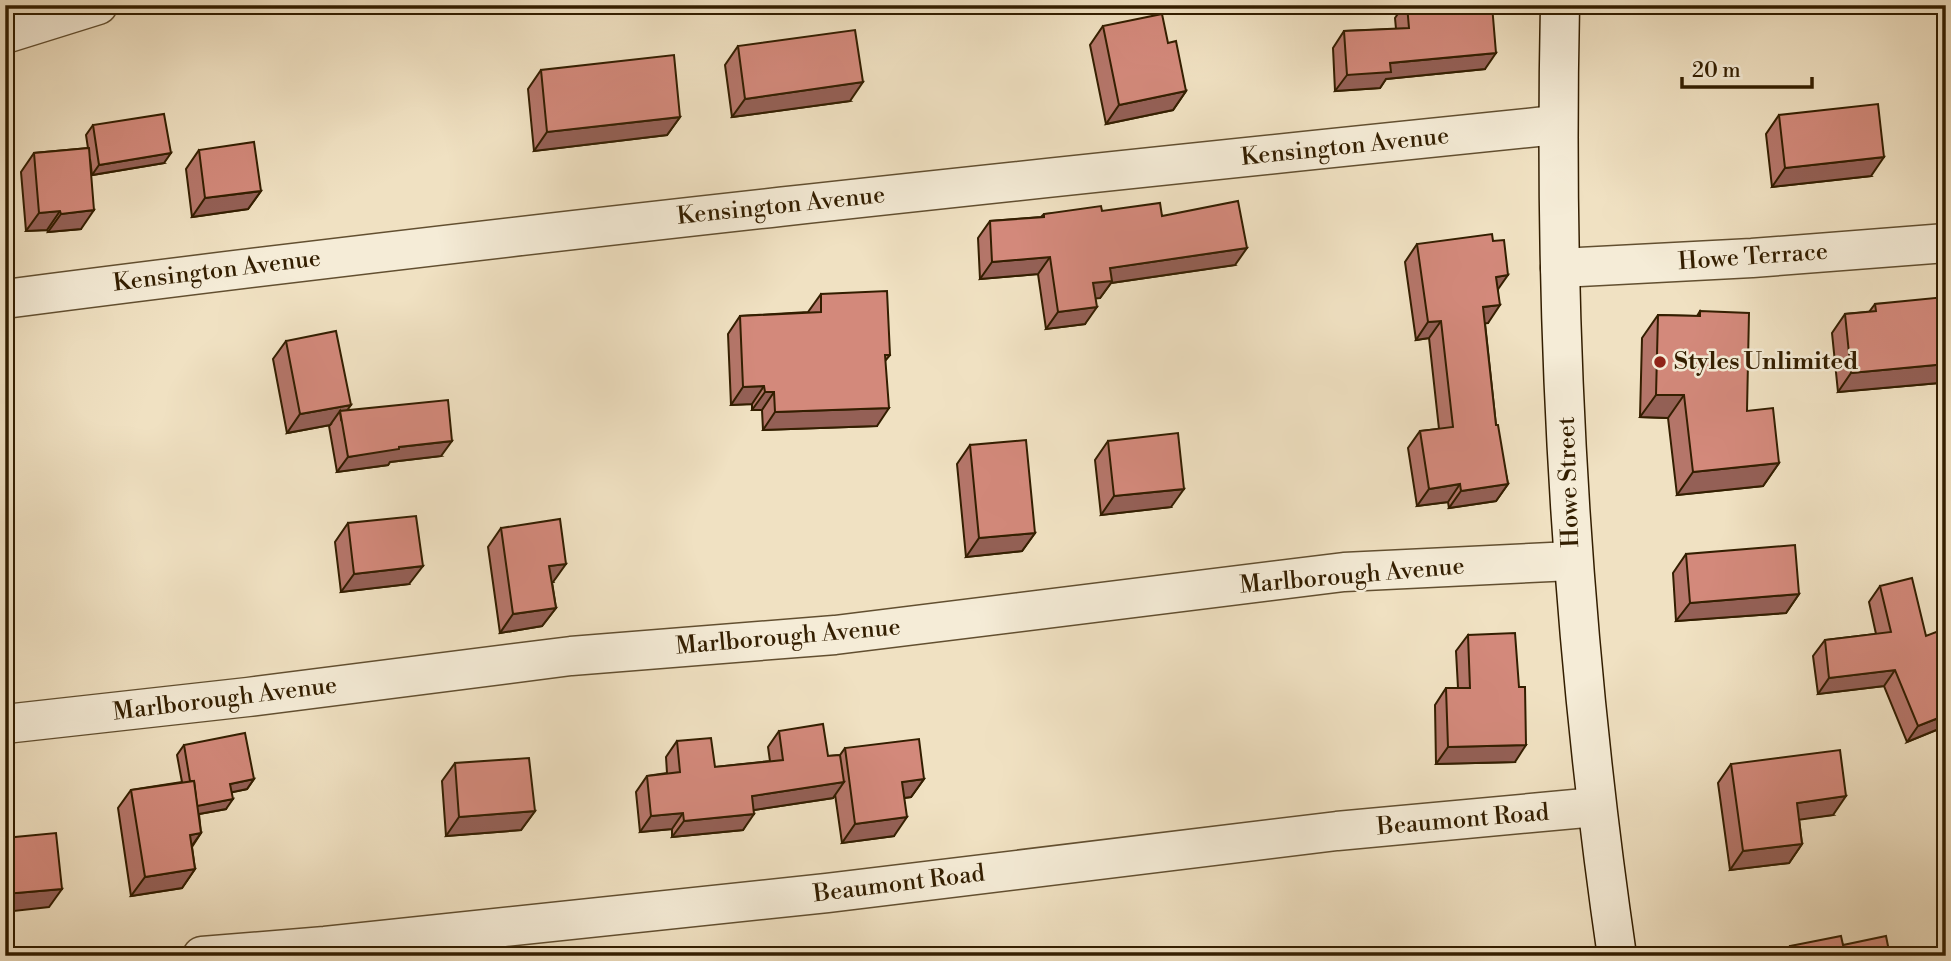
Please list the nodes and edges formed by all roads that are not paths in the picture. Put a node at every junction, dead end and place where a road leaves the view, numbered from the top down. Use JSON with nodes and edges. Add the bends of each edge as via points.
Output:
{"nodes":[{"id":1,"x":98,"y":5,"type":"edge"},
{"id":2,"x":1560,"y":5,"type":"edge"},
{"id":3,"x":5,"y":34,"type":"edge"},
{"id":4,"x":1558,"y":125,"type":"junction"},
{"id":5,"x":1946,"y":243,"type":"edge"},
{"id":6,"x":1560,"y":268,"type":"junction"},
{"id":7,"x":5,"y":299,"type":"edge"},
{"id":8,"x":1572,"y":561,"type":"junction"},
{"id":9,"x":5,"y":724,"type":"edge"},
{"id":10,"x":1596,"y":807,"type":"junction"},
{"id":11,"x":202,"y":956,"type":"edge"},
{"id":12,"x":1617,"y":956,"type":"edge"}],
"edges":[{"from":1,"to":3,"type":"street"},
{"from":2,"to":4,"type":"street","name":"Howe Street"},
{"from":4,"to":6,"type":"street","name":"Howe Street"},
{"from":4,"to":7,"type":"street","name":"Kensington Avenue","via":[[791,204]]},
{"from":5,"to":6,"type":"street","name":"Howe Terrace"},
{"from":6,"to":8,"type":"street","name":"Howe Street"},
{"from":8,"to":9,"type":"street","name":"Marlborough Avenue","via":[[1344,572],[835,635],[571,656]]},
{"from":8,"to":10,"type":"street","name":"Howe Street"},
{"from":10,"to":11,"type":"street","name":"Beaumont Road","via":[[1337,831],[827,893]]},
{"from":10,"to":12,"type":"street","name":"Howe Street"}]}
